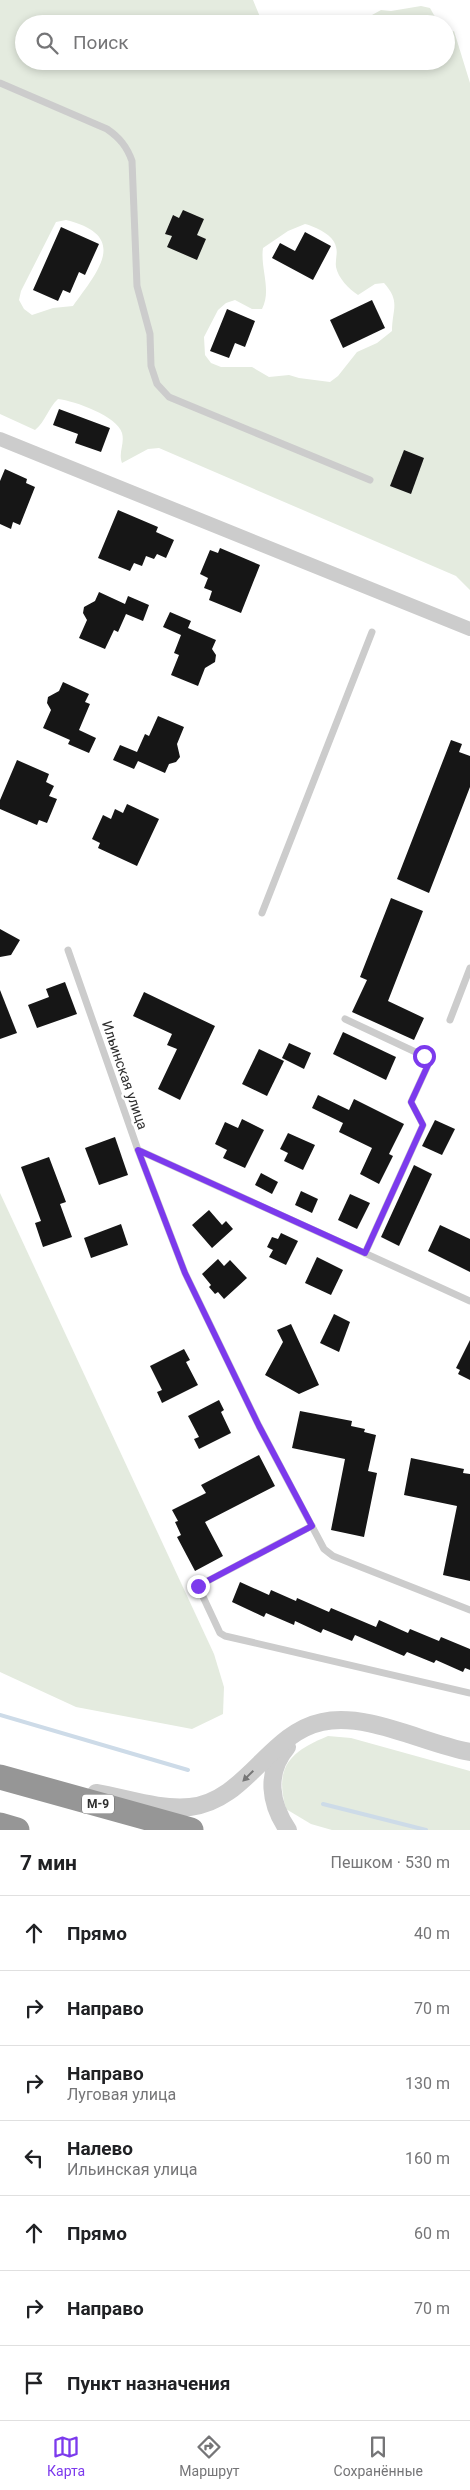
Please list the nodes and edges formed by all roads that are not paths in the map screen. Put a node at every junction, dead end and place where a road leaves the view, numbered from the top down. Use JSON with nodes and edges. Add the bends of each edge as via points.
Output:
{"nodes":[{"id":1,"x":0,"y":83,"type":"edge"},
{"id":2,"x":0,"y":439,"type":"edge"},
{"id":3,"x":370,"y":480,"type":"dead end"},
{"id":4,"x":470,"y":629,"type":"edge"},
{"id":5,"x":372,"y":632,"type":"dead end"},
{"id":6,"x":262,"y":913,"type":"dead end"},
{"id":7,"x":68,"y":950,"type":"dead end"},
{"id":8,"x":470,"y":968,"type":"edge"},
{"id":9,"x":345,"y":1019,"type":"dead end"},
{"id":10,"x":450,"y":1020,"type":"dead end"},
{"id":11,"x":138,"y":1150,"type":"junction"},
{"id":12,"x":365,"y":1253,"type":"junction"},
{"id":13,"x":470,"y":1301,"type":"edge"},
{"id":14,"x":312,"y":1526,"type":"junction"},
{"id":15,"x":470,"y":1610,"type":"edge"},
{"id":16,"x":470,"y":1694,"type":"edge"},
{"id":17,"x":298,"y":1733,"type":"junction"},
{"id":18,"x":466,"y":1753,"type":"edge"},
{"id":19,"x":2,"y":1778,"type":"edge"},
{"id":20,"x":0,"y":1825,"type":"edge"},
{"id":21,"x":17,"y":1830,"type":"edge"},
{"id":22,"x":191,"y":1830,"type":"edge"},
{"id":23,"x":288,"y":1830,"type":"edge"}],
"edges":[{"from":1,"to":3,"type":"lane","via":[[107,128],[128,149],[132,161],[137,286],[150,334],[151,366],[157,384],[169,397]]},
{"from":2,"to":4,"type":"street"},
{"from":5,"to":6,"type":"lane"},
{"from":7,"to":11,"type":"lane","name":"Ильинская улица"},
{"from":8,"to":10,"type":"lane"},
{"from":9,"to":12,"type":"lane","via":[[424,1056],[428,1065],[411,1102],[423,1125]]},
{"from":11,"to":12,"type":"lane"},
{"from":11,"to":14,"type":"lane","name":"Ильинская улица","via":[[185,1273],[259,1426]]},
{"from":12,"to":13,"type":"lane"},
{"from":14,"to":15,"type":"lane","name":"Ильинская улица","via":[[324,1549],[333,1556]]},
{"from":14,"to":16,"type":"lane","via":[[198,1586],[220,1633]]},
{"from":17,"to":18,"type":"street","number":"М-9","via":[[323,1722],[364,1723]]},
{"from":17,"to":19,"type":"street","number":"М-9","one_way":true,"via":[[225,1794],[190,1807],[167,1806]]},
{"from":17,"to":23,"type":"street","number":"М-9","via":[[284,1750],[272,1780],[278,1816]]},
{"from":19,"to":22,"type":"highway","number":"М-9"},
{"from":20,"to":21,"type":"highway"}]}
